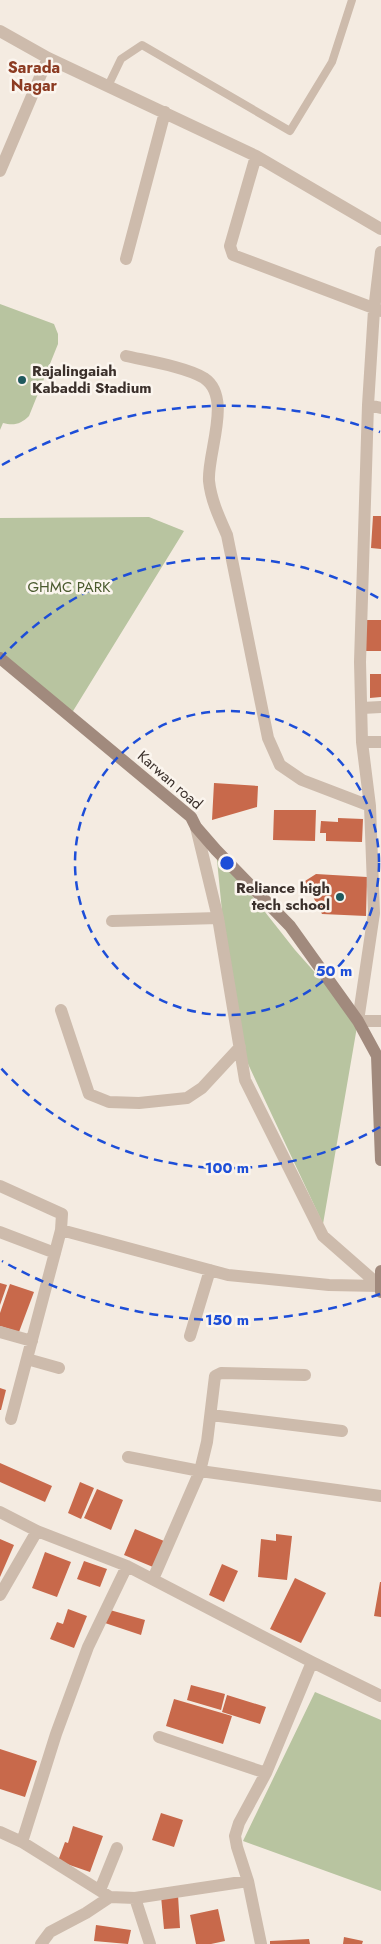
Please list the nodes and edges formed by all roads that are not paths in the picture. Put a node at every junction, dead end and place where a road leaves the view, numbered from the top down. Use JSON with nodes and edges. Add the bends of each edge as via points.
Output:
{"nodes":[{"id":1,"x":352,"y":0,"type":"edge"},
{"id":2,"x":0,"y":31,"type":"edge"},
{"id":3,"x":48,"y":58,"type":"junction"},
{"id":4,"x":108,"y":86,"type":"junction"},
{"id":5,"x":165,"y":112,"type":"junction"},
{"id":6,"x":256,"y":156,"type":"junction"},
{"id":7,"x":0,"y":171,"type":"edge"},
{"id":8,"x":381,"y":228,"type":"edge"},
{"id":9,"x":381,"y":252,"type":"edge"},
{"id":10,"x":126,"y":259,"type":"dead end"},
{"id":11,"x":378,"y":310,"type":"edge"},
{"id":12,"x":126,"y":356,"type":"dead end"},
{"id":13,"x":368,"y":405,"type":"junction"},
{"id":14,"x":381,"y":408,"type":"edge"},
{"id":15,"x":0,"y":658,"type":"edge"},
{"id":16,"x":381,"y":707,"type":"edge"},
{"id":17,"x":362,"y":708,"type":"junction"},
{"id":18,"x":362,"y":742,"type":"junction"},
{"id":19,"x":381,"y":742,"type":"edge"},
{"id":20,"x":370,"y":806,"type":"junction"},
{"id":21,"x":196,"y":827,"type":"junction"},
{"id":22,"x":377,"y":913,"type":"edge"},
{"id":23,"x":218,"y":918,"type":"junction"},
{"id":24,"x":112,"y":921,"type":"dead end"},
{"id":25,"x":61,"y":1010,"type":"dead end"},
{"id":26,"x":358,"y":1021,"type":"junction"},
{"id":27,"x":381,"y":1021,"type":"edge"},
{"id":28,"x":240,"y":1047,"type":"junction"},
{"id":29,"x":381,"y":1160,"type":"edge"},
{"id":30,"x":0,"y":1186,"type":"edge"},
{"id":31,"x":61,"y":1230,"type":"junction"},
{"id":32,"x":0,"y":1232,"type":"edge"},
{"id":33,"x":55,"y":1253,"type":"junction"},
{"id":34,"x":210,"y":1270,"type":"junction"},
{"id":35,"x":381,"y":1271,"type":"edge"},
{"id":36,"x":380,"y":1289,"type":"edge"},
{"id":37,"x":0,"y":1332,"type":"edge"},
{"id":38,"x":190,"y":1336,"type":"dead end"},
{"id":39,"x":32,"y":1341,"type":"junction"},
{"id":40,"x":27,"y":1359,"type":"junction"},
{"id":41,"x":59,"y":1368,"type":"dead end"},
{"id":42,"x":305,"y":1375,"type":"dead end"},
{"id":43,"x":211,"y":1415,"type":"junction"},
{"id":44,"x":11,"y":1419,"type":"dead end"},
{"id":45,"x":342,"y":1430,"type":"dead end"},
{"id":46,"x":128,"y":1458,"type":"dead end"},
{"id":47,"x":200,"y":1471,"type":"junction"},
{"id":48,"x":381,"y":1496,"type":"edge"},
{"id":49,"x":0,"y":1512,"type":"edge"},
{"id":50,"x":37,"y":1531,"type":"junction"},
{"id":51,"x":127,"y":1566,"type":"junction"},
{"id":52,"x":153,"y":1580,"type":"junction"},
{"id":53,"x":0,"y":1595,"type":"edge"},
{"id":54,"x":312,"y":1662,"type":"junction"},
{"id":55,"x":381,"y":1696,"type":"edge"},
{"id":56,"x":159,"y":1736,"type":"dead end"},
{"id":57,"x":266,"y":1772,"type":"junction"},
{"id":58,"x":0,"y":1832,"type":"edge"},
{"id":59,"x":22,"y":1842,"type":"junction"},
{"id":60,"x":117,"y":1848,"type":"dead end"},
{"id":61,"x":248,"y":1881,"type":"junction"},
{"id":62,"x":105,"y":1893,"type":"junction"},
{"id":63,"x":136,"y":1898,"type":"junction"},
{"id":64,"x":42,"y":1944,"type":"edge"},
{"id":65,"x":150,"y":1944,"type":"edge"},
{"id":66,"x":262,"y":1944,"type":"edge"}],
"edges":[{"from":1,"to":4,"type":"lane","via":[[332,62],[290,131],[142,45],[121,59]]},
{"from":2,"to":3,"type":"street"},
{"from":3,"to":4,"type":"street"},
{"from":3,"to":7,"type":"street"},
{"from":4,"to":5,"type":"street"},
{"from":5,"to":6,"type":"street"},
{"from":5,"to":10,"type":"street"},
{"from":6,"to":8,"type":"street"},
{"from":6,"to":11,"type":"street","via":[[230,246],[233,255]]},
{"from":9,"to":11,"type":"street"},
{"from":11,"to":13,"type":"street"},
{"from":12,"to":20,"type":"street","via":[[190,372],[212,385],[217,400],[217,420],[209,479],[214,507],[227,535],[268,738],[280,765],[302,780]]},
{"from":13,"to":14,"type":"street"},
{"from":13,"to":17,"type":"street","via":[[360,662]]},
{"from":15,"to":21,"type":"street","name":"Karwan road","via":[[191,817]]},
{"from":16,"to":17,"type":"street"},
{"from":17,"to":18,"type":"street"},
{"from":18,"to":19,"type":"street"},
{"from":18,"to":20,"type":"street"},
{"from":20,"to":22,"type":"street"},
{"from":21,"to":23,"type":"street"},
{"from":21,"to":26,"type":"street","name":"Karwan road","via":[[290,926]]},
{"from":22,"to":26,"type":"street"},
{"from":23,"to":24,"type":"street"},
{"from":23,"to":28,"type":"street"},
{"from":25,"to":28,"type":"street","via":[[88,1094],[109,1102],[139,1103],[187,1098],[202,1088]]},
{"from":26,"to":27,"type":"street"},
{"from":26,"to":29,"type":"street","name":"Karwan road","via":[[377,1056]]},
{"from":28,"to":36,"type":"street","via":[[244,1080],[323,1236]]},
{"from":30,"to":31,"type":"street","via":[[62,1214]]},
{"from":31,"to":33,"type":"street"},
{"from":31,"to":34,"type":"street"},
{"from":32,"to":33,"type":"street"},
{"from":33,"to":39,"type":"street"},
{"from":34,"to":36,"type":"street","via":[[228,1275]]},
{"from":34,"to":38,"type":"street"},
{"from":35,"to":36,"type":"street"},
{"from":37,"to":39,"type":"street"},
{"from":39,"to":40,"type":"street"},
{"from":40,"to":41,"type":"street"},
{"from":40,"to":44,"type":"street"},
{"from":42,"to":43,"type":"street","via":[[218,1374],[214,1379]]},
{"from":43,"to":45,"type":"street"},
{"from":43,"to":47,"type":"street"},
{"from":46,"to":47,"type":"street"},
{"from":47,"to":48,"type":"street"},
{"from":47,"to":52,"type":"street"},
{"from":49,"to":50,"type":"street"},
{"from":50,"to":51,"type":"street"},
{"from":50,"to":53,"type":"street"},
{"from":51,"to":52,"type":"street"},
{"from":51,"to":59,"type":"street","via":[[88,1647]]},
{"from":52,"to":54,"type":"street"},
{"from":54,"to":55,"type":"street"},
{"from":54,"to":57,"type":"street"},
{"from":56,"to":57,"type":"street"},
{"from":57,"to":61,"type":"street","via":[[239,1823],[236,1836]]},
{"from":58,"to":59,"type":"street"},
{"from":59,"to":62,"type":"street"},
{"from":60,"to":62,"type":"street"},
{"from":61,"to":63,"type":"street"},
{"from":61,"to":66,"type":"street"},
{"from":62,"to":63,"type":"street"},
{"from":62,"to":64,"type":"street","via":[[86,1913],[50,1932]]},
{"from":63,"to":65,"type":"street"}]}
